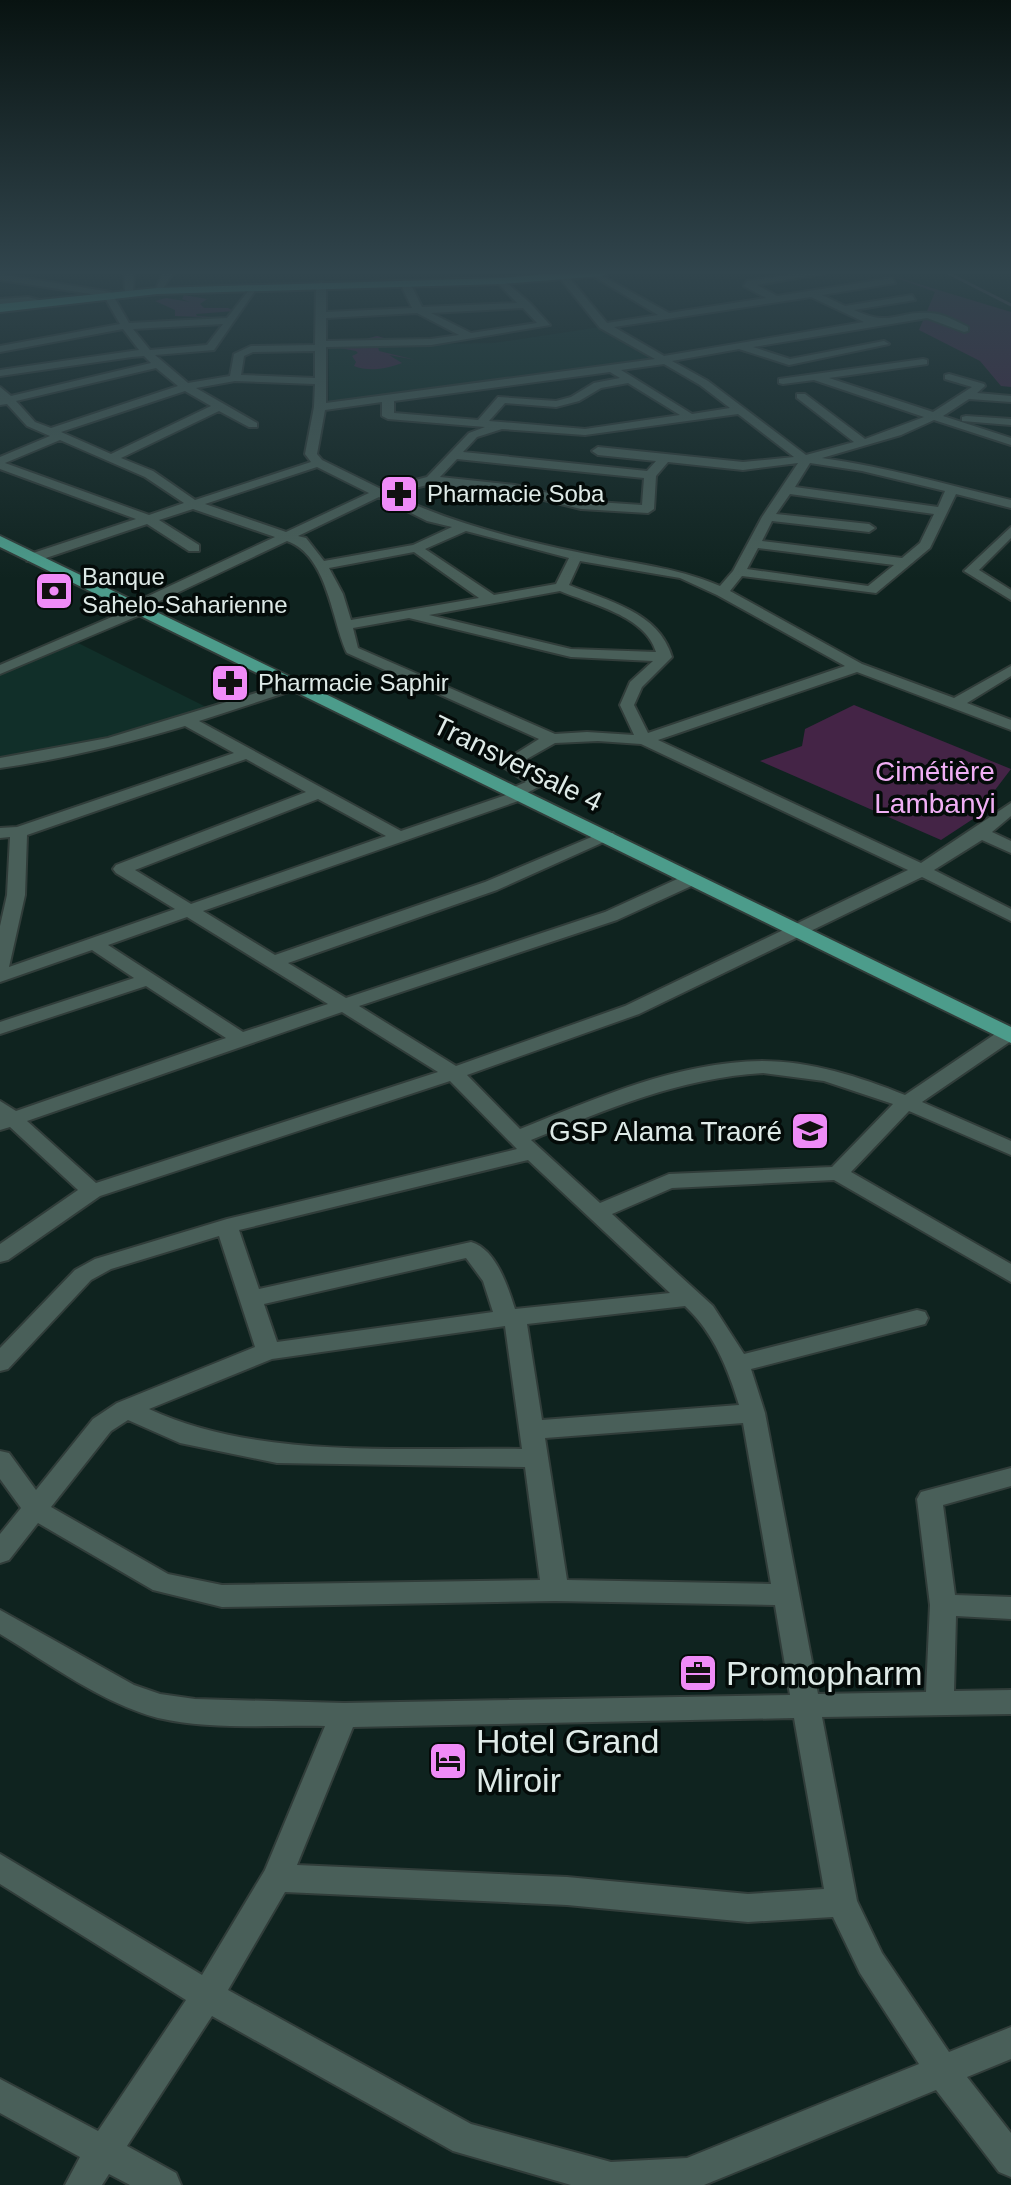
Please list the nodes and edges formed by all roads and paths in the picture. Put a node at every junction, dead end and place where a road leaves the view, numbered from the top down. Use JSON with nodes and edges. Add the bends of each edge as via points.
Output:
{"nodes":[{"id":1,"x":108,"y":375,"type":"edge"},
{"id":2,"x":169,"y":375,"type":"edge"},
{"id":3,"x":236,"y":375,"type":"edge"},
{"id":4,"x":321,"y":375,"type":"edge"},
{"id":5,"x":567,"y":375,"type":"edge"},
{"id":6,"x":621,"y":375,"type":"edge"},
{"id":7,"x":688,"y":375,"type":"edge"},
{"id":8,"x":838,"y":375,"type":"edge"},
{"id":9,"x":949,"y":377,"type":"dead end"},
{"id":10,"x":235,"y":378,"type":"junction"},
{"id":11,"x":818,"y":378,"type":"junction"},
{"id":12,"x":628,"y":380,"type":"junction"},
{"id":13,"x":321,"y":381,"type":"junction"},
{"id":14,"x":783,"y":381,"type":"dead end"},
{"id":15,"x":185,"y":387,"type":"junction"},
{"id":16,"x":801,"y":396,"type":"dead end"},
{"id":17,"x":968,"y":396,"type":"junction"},
{"id":18,"x":3,"y":397,"type":"edge"},
{"id":19,"x":388,"y":399,"type":"junction"},
{"id":20,"x":1011,"y":399,"type":"edge"},
{"id":21,"x":219,"y":407,"type":"junction"},
{"id":22,"x":320,"y":407,"type":"junction"},
{"id":23,"x":742,"y":410,"type":"junction"},
{"id":24,"x":938,"y":416,"type":"junction"},
{"id":25,"x":690,"y":417,"type":"junction"},
{"id":26,"x":482,"y":422,"type":"junction"},
{"id":27,"x":1011,"y":422,"type":"edge"},
{"id":28,"x":505,"y":424,"type":"junction"},
{"id":29,"x":253,"y":425,"type":"dead end"},
{"id":30,"x":585,"y":432,"type":"junction"},
{"id":31,"x":53,"y":435,"type":"junction"},
{"id":32,"x":1011,"y":442,"type":"edge"},
{"id":33,"x":863,"y":443,"type":"junction"},
{"id":34,"x":598,"y":451,"type":"junction"},
{"id":35,"x":455,"y":455,"type":"junction"},
{"id":36,"x":110,"y":459,"type":"junction"},
{"id":37,"x":664,"y":459,"type":"junction"},
{"id":38,"x":804,"y":459,"type":"junction"},
{"id":39,"x":0,"y":463,"type":"edge"},
{"id":40,"x":318,"y":463,"type":"junction"},
{"id":41,"x":582,"y":468,"type":"junction"},
{"id":42,"x":650,"y":475,"type":"junction"},
{"id":43,"x":431,"y":480,"type":"junction"},
{"id":44,"x":953,"y":488,"type":"junction"},
{"id":45,"x":788,"y":490,"type":"junction"},
{"id":46,"x":376,"y":494,"type":"junction"},
{"id":47,"x":1011,"y":504,"type":"edge"},
{"id":48,"x":195,"y":505,"type":"junction"},
{"id":49,"x":942,"y":511,"type":"junction"},
{"id":50,"x":768,"y":517,"type":"junction"},
{"id":51,"x":150,"y":520,"type":"junction"},
{"id":52,"x":464,"y":527,"type":"junction"},
{"id":53,"x":869,"y":528,"type":"dead end"},
{"id":54,"x":1011,"y":531,"type":"edge"},
{"id":55,"x":288,"y":535,"type":"junction"},
{"id":56,"x":0,"y":541,"type":"edge"},
{"id":57,"x":753,"y":544,"type":"junction"},
{"id":58,"x":194,"y":548,"type":"dead end"},
{"id":59,"x":416,"y":548,"type":"junction"},
{"id":60,"x":576,"y":556,"type":"junction"},
{"id":61,"x":32,"y":558,"type":"junction"},
{"id":62,"x":905,"y":562,"type":"junction"},
{"id":63,"x":321,"y":566,"type":"junction"},
{"id":64,"x":739,"y":572,"type":"junction"},
{"id":65,"x":561,"y":587,"type":"junction"},
{"id":66,"x":722,"y":592,"type":"junction"},
{"id":67,"x":1011,"y":596,"type":"edge"},
{"id":68,"x":492,"y":600,"type":"junction"},
{"id":69,"x":137,"y":609,"type":"junction"},
{"id":70,"x":408,"y":614,"type":"junction"},
{"id":71,"x":343,"y":626,"type":"junction"},
{"id":72,"x":0,"y":651,"type":"edge"},
{"id":73,"x":665,"y":657,"type":"junction"},
{"id":74,"x":21,"y":661,"type":"junction"},
{"id":75,"x":857,"y":667,"type":"junction"},
{"id":76,"x":0,"y":670,"type":"edge"},
{"id":77,"x":1011,"y":670,"type":"edge"},
{"id":78,"x":295,"y":685,"type":"junction"},
{"id":79,"x":954,"y":705,"type":"junction"},
{"id":80,"x":186,"y":720,"type":"junction"},
{"id":81,"x":1011,"y":725,"type":"edge"},
{"id":82,"x":553,"y":739,"type":"junction"},
{"id":83,"x":644,"y":740,"type":"junction"},
{"id":84,"x":246,"y":754,"type":"junction"},
{"id":85,"x":0,"y":763,"type":"edge"},
{"id":86,"x":318,"y":793,"type":"junction"},
{"id":87,"x":516,"y":795,"type":"junction"},
{"id":88,"x":1011,"y":808,"type":"edge"},
{"id":89,"x":19,"y":832,"type":"junction"},
{"id":90,"x":0,"y":833,"type":"edge"},
{"id":91,"x":981,"y":833,"type":"junction"},
{"id":92,"x":607,"y":837,"type":"junction"},
{"id":93,"x":402,"y":838,"type":"junction"},
{"id":94,"x":1011,"y":848,"type":"edge"},
{"id":95,"x":922,"y":870,"type":"junction"},
{"id":96,"x":9,"y":878,"type":"edge"},
{"id":97,"x":692,"y":879,"type":"junction"},
{"id":98,"x":186,"y":909,"type":"junction"},
{"id":99,"x":1011,"y":916,"type":"edge"},
{"id":100,"x":797,"y":930,"type":"junction"},
{"id":101,"x":93,"y":943,"type":"junction"},
{"id":102,"x":274,"y":962,"type":"junction"},
{"id":103,"x":0,"y":966,"type":"edge"},
{"id":104,"x":0,"y":976,"type":"edge"},
{"id":105,"x":148,"y":979,"type":"junction"},
{"id":106,"x":344,"y":1007,"type":"junction"},
{"id":107,"x":0,"y":1028,"type":"edge"},
{"id":108,"x":1009,"y":1035,"type":"edge"},
{"id":109,"x":243,"y":1041,"type":"junction"},
{"id":110,"x":454,"y":1073,"type":"junction"},
{"id":111,"x":906,"y":1103,"type":"junction"},
{"id":112,"x":5,"y":1117,"type":"edge"},
{"id":113,"x":525,"y":1145,"type":"junction"},
{"id":114,"x":1011,"y":1149,"type":"edge"},
{"id":115,"x":838,"y":1173,"type":"junction"},
{"id":116,"x":92,"y":1191,"type":"junction"},
{"id":117,"x":598,"y":1212,"type":"junction"},
{"id":118,"x":227,"y":1226,"type":"junction"},
{"id":119,"x":0,"y":1255,"type":"edge"},
{"id":120,"x":1011,"y":1274,"type":"edge"},
{"id":121,"x":691,"y":1298,"type":"junction"},
{"id":122,"x":251,"y":1299,"type":"junction"},
{"id":123,"x":510,"y":1317,"type":"junction"},
{"id":124,"x":917,"y":1318,"type":"dead end"},
{"id":125,"x":268,"y":1351,"type":"junction"},
{"id":126,"x":0,"y":1363,"type":"edge"},
{"id":127,"x":738,"y":1364,"type":"junction"},
{"id":128,"x":126,"y":1409,"type":"junction"},
{"id":129,"x":753,"y":1413,"type":"junction"},
{"id":130,"x":531,"y":1430,"type":"junction"},
{"id":131,"x":537,"y":1458,"type":"junction"},
{"id":132,"x":0,"y":1460,"type":"edge"},
{"id":133,"x":1011,"y":1477,"type":"edge"},
{"id":134,"x":36,"y":1510,"type":"junction"},
{"id":135,"x":0,"y":1553,"type":"edge"},
{"id":136,"x":555,"y":1590,"type":"junction"},
{"id":137,"x":785,"y":1595,"type":"junction"},
{"id":138,"x":943,"y":1605,"type":"junction"},
{"id":139,"x":1011,"y":1608,"type":"edge"},
{"id":140,"x":0,"y":1621,"type":"edge"},
{"id":141,"x":940,"y":1702,"type":"junction"},
{"id":142,"x":1011,"y":1702,"type":"edge"},
{"id":143,"x":806,"y":1706,"type":"junction"},
{"id":144,"x":344,"y":1715,"type":"junction"},
{"id":145,"x":0,"y":1868,"type":"edge"},
{"id":146,"x":277,"y":1878,"type":"junction"},
{"id":147,"x":842,"y":1902,"type":"junction"},
{"id":148,"x":207,"y":1996,"type":"junction"},
{"id":149,"x":1011,"y":2043,"type":"edge"},
{"id":150,"x":941,"y":2069,"type":"junction"},
{"id":151,"x":0,"y":2095,"type":"edge"},
{"id":152,"x":104,"y":2155,"type":"junction"},
{"id":153,"x":1011,"y":2160,"type":"edge"},
{"id":154,"x":82,"y":2185,"type":"edge"},
{"id":155,"x":164,"y":2185,"type":"edge"}],
"edges":[{"from":1,"to":18,"type":"street"},
{"from":2,"to":15,"type":"street"},
{"from":3,"to":10,"type":"street"},
{"from":4,"to":13,"type":"street"},
{"from":5,"to":19,"type":"street"},
{"from":6,"to":12,"type":"street"},
{"from":7,"to":23,"type":"street"},
{"from":8,"to":11,"type":"street"},
{"from":9,"to":17,"type":"street","via":[[980,386]]},
{"from":10,"to":13,"type":"street"},
{"from":10,"to":15,"type":"street"},
{"from":11,"to":14,"type":"street"},
{"from":11,"to":24,"type":"street"},
{"from":12,"to":25,"type":"street"},
{"from":12,"to":26,"type":"street","via":[[598,385],[556,404],[502,399]]},
{"from":13,"to":22,"type":"street"},
{"from":15,"to":21,"type":"street"},
{"from":15,"to":31,"type":"street"},
{"from":16,"to":33,"type":"street"},
{"from":17,"to":20,"type":"street"},
{"from":17,"to":24,"type":"street"},
{"from":18,"to":31,"type":"street","via":[[31,424]]},
{"from":19,"to":22,"type":"street"},
{"from":19,"to":26,"type":"street","via":[[388,416]]},
{"from":21,"to":29,"type":"street"},
{"from":21,"to":36,"type":"street"},
{"from":22,"to":40,"type":"street","via":[[311,454]]},
{"from":23,"to":25,"type":"street"},
{"from":23,"to":38,"type":"street"},
{"from":24,"to":27,"type":"street"},
{"from":24,"to":32,"type":"street"},
{"from":24,"to":33,"type":"street"},
{"from":25,"to":30,"type":"street"},
{"from":26,"to":28,"type":"street"},
{"from":28,"to":30,"type":"street"},
{"from":28,"to":35,"type":"street","via":[[473,435]]},
{"from":30,"to":34,"type":"street"},
{"from":31,"to":36,"type":"street"},
{"from":31,"to":39,"type":"street"},
{"from":33,"to":38,"type":"street"},
{"from":34,"to":37,"type":"street"},
{"from":34,"to":41,"type":"street"},
{"from":35,"to":41,"type":"street"},
{"from":35,"to":43,"type":"street"},
{"from":36,"to":48,"type":"street","via":[[149,474]]},
{"from":37,"to":38,"type":"street","via":[[743,466]]},
{"from":37,"to":42,"type":"street"},
{"from":38,"to":44,"type":"street"},
{"from":38,"to":45,"type":"street"},
{"from":39,"to":51,"type":"street"},
{"from":40,"to":46,"type":"street"},
{"from":40,"to":48,"type":"street"},
{"from":41,"to":42,"type":"street"},
{"from":42,"to":43,"type":"street","via":[[648,509],[581,505],[515,489]]},
{"from":43,"to":46,"type":"street"},
{"from":44,"to":47,"type":"street"},
{"from":44,"to":49,"type":"street"},
{"from":45,"to":49,"type":"street"},
{"from":45,"to":50,"type":"street"},
{"from":46,"to":52,"type":"street"},
{"from":46,"to":55,"type":"street"},
{"from":48,"to":51,"type":"street"},
{"from":48,"to":55,"type":"street"},
{"from":49,"to":62,"type":"street","via":[[925,545]]},
{"from":50,"to":53,"type":"street"},
{"from":50,"to":57,"type":"street"},
{"from":51,"to":58,"type":"street"},
{"from":51,"to":61,"type":"street"},
{"from":52,"to":59,"type":"street"},
{"from":52,"to":60,"type":"street"},
{"from":54,"to":67,"type":"street","via":[[971,571]]},
{"from":55,"to":63,"type":"street","via":[[301,541]]},
{"from":55,"to":69,"type":"street"},
{"from":56,"to":61,"type":"main road","name":"Transversale 4"},
{"from":57,"to":62,"type":"street"},
{"from":57,"to":64,"type":"street"},
{"from":59,"to":63,"type":"street"},
{"from":59,"to":68,"type":"street"},
{"from":60,"to":65,"type":"street"},
{"from":60,"to":66,"type":"street","via":[[683,575]]},
{"from":61,"to":69,"type":"main road","name":"Transversale 4"},
{"from":62,"to":64,"type":"street","via":[[871,590]]},
{"from":63,"to":71,"type":"street","via":[[336,594]]},
{"from":64,"to":66,"type":"street"},
{"from":65,"to":68,"type":"street"},
{"from":65,"to":73,"type":"street","via":[[644,623],[659,635]]},
{"from":66,"to":75,"type":"street"},
{"from":68,"to":70,"type":"street"},
{"from":69,"to":74,"type":"street"},
{"from":69,"to":78,"type":"main road","name":"Transversale 4"},
{"from":70,"to":71,"type":"street"},
{"from":70,"to":73,"type":"street","via":[[571,653]]},
{"from":71,"to":82,"type":"street","via":[[352,650]]},
{"from":72,"to":74,"type":"street"},
{"from":73,"to":83,"type":"street","via":[[635,685],[627,705]]},
{"from":74,"to":76,"type":"street"},
{"from":75,"to":79,"type":"street"},
{"from":75,"to":83,"type":"street"},
{"from":77,"to":79,"type":"street"},
{"from":78,"to":80,"type":"street"},
{"from":78,"to":87,"type":"main road","name":"Transversale 4"},
{"from":79,"to":81,"type":"street"},
{"from":80,"to":84,"type":"street"},
{"from":80,"to":85,"type":"street","via":[[49,757]]},
{"from":82,"to":83,"type":"street"},
{"from":82,"to":87,"type":"street","via":[[507,764],[538,783]]},
{"from":83,"to":95,"type":"street"},
{"from":84,"to":86,"type":"street"},
{"from":84,"to":89,"type":"street"},
{"from":86,"to":93,"type":"street"},
{"from":86,"to":98,"type":"street","via":[[122,869]]},
{"from":87,"to":92,"type":"main road","name":"Transversale 4"},
{"from":87,"to":93,"type":"street"},
{"from":88,"to":91,"type":"street"},
{"from":89,"to":90,"type":"street"},
{"from":89,"to":96,"type":"street"},
{"from":91,"to":94,"type":"street"},
{"from":91,"to":95,"type":"street"},
{"from":92,"to":97,"type":"main road","name":"Transversale 4"},
{"from":92,"to":102,"type":"street","via":[[491,886]]},
{"from":93,"to":98,"type":"street"},
{"from":95,"to":99,"type":"street"},
{"from":95,"to":100,"type":"street"},
{"from":96,"to":103,"type":"street","via":[[16,895]]},
{"from":97,"to":100,"type":"main road","name":"Transversale 4"},
{"from":97,"to":106,"type":"street","via":[[611,916]]},
{"from":98,"to":101,"type":"street"},
{"from":98,"to":102,"type":"street"},
{"from":100,"to":108,"type":"main road","name":"Transversale 4"},
{"from":100,"to":110,"type":"street","via":[[632,1010]]},
{"from":101,"to":104,"type":"street"},
{"from":101,"to":105,"type":"street"},
{"from":102,"to":106,"type":"street"},
{"from":105,"to":107,"type":"street"},
{"from":105,"to":109,"type":"street"},
{"from":106,"to":109,"type":"street"},
{"from":106,"to":110,"type":"street"},
{"from":108,"to":111,"type":"street"},
{"from":109,"to":112,"type":"street"},
{"from":110,"to":113,"type":"street"},
{"from":110,"to":116,"type":"street"},
{"from":111,"to":113,"type":"street","via":[[798,1070],[751,1068],[702,1074],[625,1096]]},
{"from":111,"to":114,"type":"street"},
{"from":111,"to":115,"type":"street"},
{"from":112,"to":116,"type":"street"},
{"from":113,"to":117,"type":"street"},
{"from":113,"to":118,"type":"street"},
{"from":115,"to":117,"type":"street","via":[[669,1181]]},
{"from":115,"to":120,"type":"street"},
{"from":116,"to":119,"type":"street"},
{"from":117,"to":121,"type":"street"},
{"from":118,"to":122,"type":"street"},
{"from":118,"to":126,"type":"street","via":[[83,1275]]},
{"from":121,"to":123,"type":"street"},
{"from":121,"to":127,"type":"street"},
{"from":122,"to":123,"type":"street","via":[[471,1249],[494,1279]]},
{"from":122,"to":125,"type":"street"},
{"from":123,"to":125,"type":"street"},
{"from":123,"to":130,"type":"street"},
{"from":124,"to":127,"type":"street"},
{"from":125,"to":128,"type":"street"},
{"from":127,"to":129,"type":"street"},
{"from":128,"to":131,"type":"street","via":[[180,1434],[277,1454]]},
{"from":128,"to":134,"type":"street","via":[[102,1425]]},
{"from":129,"to":130,"type":"street"},
{"from":129,"to":137,"type":"street"},
{"from":130,"to":131,"type":"street"},
{"from":131,"to":136,"type":"street"},
{"from":132,"to":134,"type":"street"},
{"from":133,"to":138,"type":"street","via":[[930,1499]]},
{"from":134,"to":135,"type":"street"},
{"from":134,"to":136,"type":"street","via":[[162,1583],[222,1596]]},
{"from":136,"to":137,"type":"street"},
{"from":137,"to":143,"type":"street"},
{"from":138,"to":139,"type":"street"},
{"from":138,"to":141,"type":"street"},
{"from":140,"to":144,"type":"street","via":[[124,1693],[159,1706]]},
{"from":141,"to":142,"type":"street"},
{"from":141,"to":143,"type":"street"},
{"from":143,"to":144,"type":"street"},
{"from":143,"to":147,"type":"street"},
{"from":144,"to":146,"type":"street"},
{"from":145,"to":148,"type":"street"},
{"from":146,"to":147,"type":"street","via":[[567,1891],[748,1908]]},
{"from":146,"to":148,"type":"street"},
{"from":147,"to":150,"type":"street","via":[[871,1963]]},
{"from":148,"to":150,"type":"street","via":[[465,2139],[611,2179],[687,2175]]},
{"from":148,"to":152,"type":"street"},
{"from":149,"to":150,"type":"street"},
{"from":150,"to":153,"type":"street"},
{"from":151,"to":152,"type":"street"},
{"from":152,"to":154,"type":"street"},
{"from":152,"to":155,"type":"street"}]}
